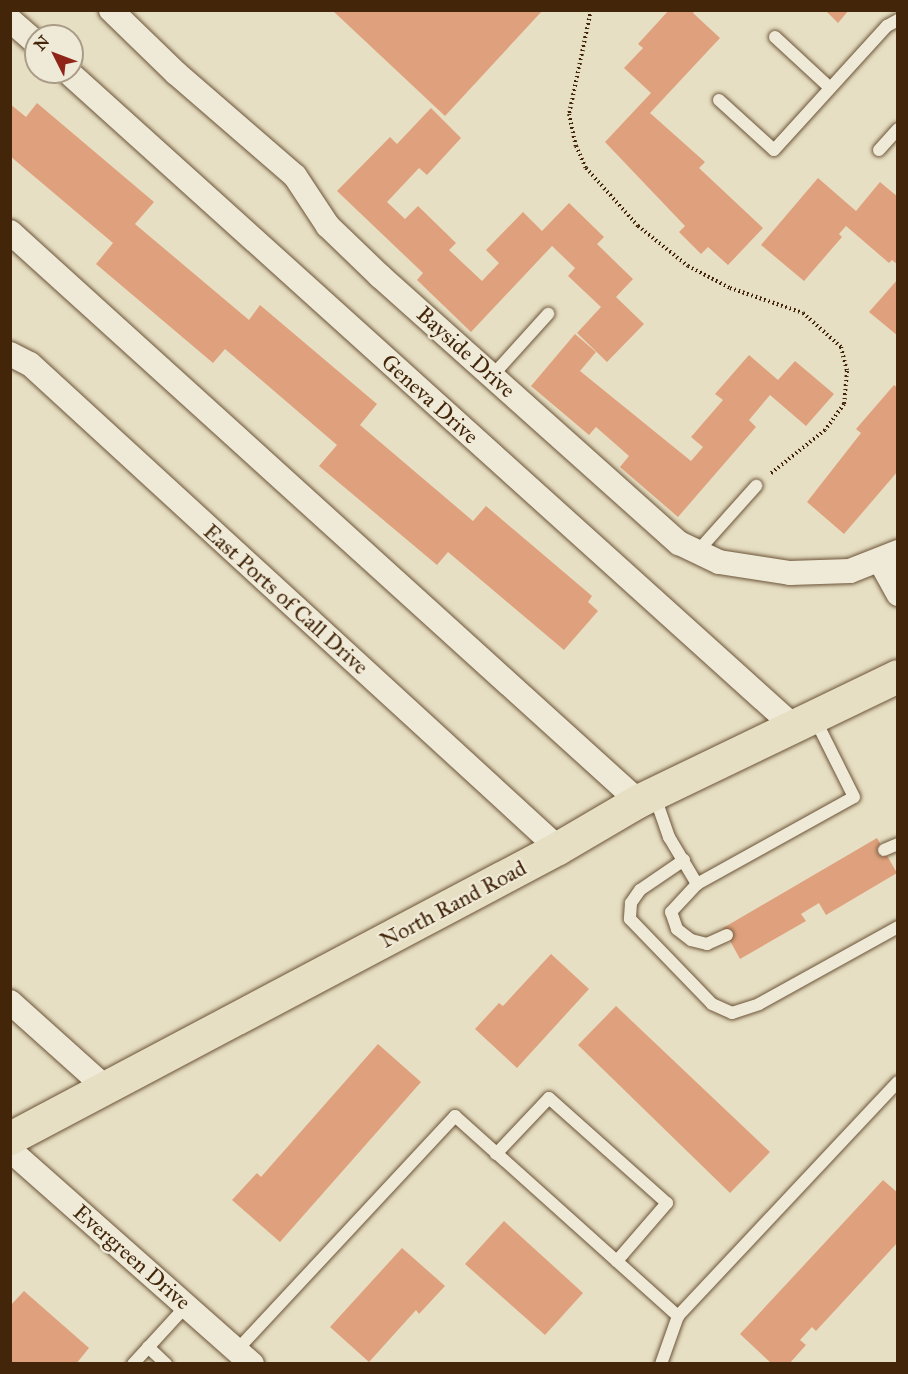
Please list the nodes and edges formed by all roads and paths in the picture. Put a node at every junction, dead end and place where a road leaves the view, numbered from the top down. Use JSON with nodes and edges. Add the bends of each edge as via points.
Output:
{"nodes":[{"id":1,"x":111,"y":10,"type":"edge"},
{"id":2,"x":591,"y":10,"type":"edge"},
{"id":3,"x":10,"y":20,"type":"edge"},
{"id":4,"x":897,"y":20,"type":"edge"},
{"id":5,"x":24,"y":32,"type":"edge"},
{"id":6,"x":775,"y":37,"type":"dead end"},
{"id":7,"x":82,"y":84,"type":"edge"},
{"id":8,"x":830,"y":88,"type":"junction"},
{"id":9,"x":719,"y":100,"type":"dead end"},
{"id":10,"x":897,"y":129,"type":"edge"},
{"id":11,"x":879,"y":150,"type":"dead end"},
{"id":12,"x":10,"y":232,"type":"edge"},
{"id":13,"x":548,"y":314,"type":"dead end"},
{"id":14,"x":10,"y":354,"type":"edge"},
{"id":15,"x":492,"y":376,"type":"junction"},
{"id":16,"x":756,"y":486,"type":"joint"},
{"id":17,"x":697,"y":552,"type":"junction"},
{"id":18,"x":889,"y":557,"type":"edge"},
{"id":19,"x":897,"y":594,"type":"edge"},
{"id":20,"x":897,"y":676,"type":"edge"},
{"id":21,"x":803,"y":721,"type":"junction"},
{"id":22,"x":646,"y":797,"type":"junction"},
{"id":23,"x":897,"y":844,"type":"edge"},
{"id":24,"x":558,"y":848,"type":"junction"},
{"id":25,"x":884,"y":850,"type":"dead end"},
{"id":26,"x":684,"y":860,"type":"junction"},
{"id":27,"x":697,"y":884,"type":"junction"},
{"id":28,"x":897,"y":927,"type":"edge"},
{"id":29,"x":727,"y":934,"type":"dead end"},
{"id":30,"x":10,"y":1002,"type":"edge"},
{"id":31,"x":897,"y":1082,"type":"edge"},
{"id":32,"x":106,"y":1088,"type":"junction"},
{"id":33,"x":10,"y":1138,"type":"edge"},
{"id":34,"x":10,"y":1150,"type":"edge"},
{"id":35,"x":496,"y":1154,"type":"junction"},
{"id":36,"x":616,"y":1261,"type":"junction"},
{"id":37,"x":187,"y":1305,"type":"junction"},
{"id":38,"x":678,"y":1316,"type":"junction"},
{"id":39,"x":148,"y":1347,"type":"junction"},
{"id":40,"x":245,"y":1357,"type":"edge"},
{"id":41,"x":133,"y":1364,"type":"edge"},
{"id":42,"x":166,"y":1364,"type":"edge"},
{"id":43,"x":661,"y":1364,"type":"edge"}],
"edges":[{"from":1,"to":15,"type":"street","name":"Bayside Drive","via":[[295,176],[328,226]]},
{"from":2,"to":16,"type":"path","via":[[569,114],[576,146],[598,184],[638,226],[688,266],[730,288],[802,313],[841,347],[847,371],[844,404],[825,430]]},
{"from":3,"to":5,"type":"street"},
{"from":4,"to":8,"type":"lane"},
{"from":6,"to":8,"type":"lane"},
{"from":7,"to":21,"type":"street","name":"Geneva Drive"},
{"from":8,"to":9,"type":"lane","via":[[774,150]]},
{"from":10,"to":11,"type":"lane"},
{"from":12,"to":22,"type":"street"},
{"from":13,"to":15,"type":"lane"},
{"from":14,"to":24,"type":"street","name":"East Ports of Call Drive","via":[[30,364]]},
{"from":15,"to":17,"type":"street","name":"Bayside Drive","via":[[678,543]]},
{"from":16,"to":17,"type":"lane"},
{"from":17,"to":18,"type":"street","name":"Bayside Drive","via":[[719,562],[790,573],[850,571]]},
{"from":18,"to":19,"type":"street","name":"Bayside Drive"},
{"from":20,"to":21,"type":"main road","name":"North Rand Road"},
{"from":21,"to":22,"type":"main road","name":"North Rand Road"},
{"from":21,"to":27,"type":"lane","via":[[854,796]]},
{"from":22,"to":24,"type":"main road","name":"North Rand Road"},
{"from":22,"to":26,"type":"lane"},
{"from":23,"to":25,"type":"lane"},
{"from":24,"to":32,"type":"main road","name":"North Rand Road"},
{"from":26,"to":27,"type":"lane"},
{"from":26,"to":28,"type":"lane","via":[[640,890],[631,903],[630,919],[712,1004],[732,1013],[759,1004]]},
{"from":27,"to":29,"type":"lane","via":[[671,912],[677,929],[691,940],[707,944]]},
{"from":30,"to":32,"type":"street"},
{"from":31,"to":38,"type":"lane"},
{"from":32,"to":33,"type":"main road","name":"North Rand Road"},
{"from":34,"to":37,"type":"street","name":"Evergreen Drive"},
{"from":35,"to":36,"type":"lane"},
{"from":35,"to":36,"type":"lane","via":[[549,1098],[667,1203]]},
{"from":35,"to":40,"type":"lane","via":[[454,1116]]},
{"from":36,"to":38,"type":"lane"},
{"from":37,"to":39,"type":"lane"},
{"from":37,"to":40,"type":"street","name":"Evergreen Drive"},
{"from":38,"to":43,"type":"lane"},
{"from":39,"to":41,"type":"lane"},
{"from":39,"to":42,"type":"lane"}]}
